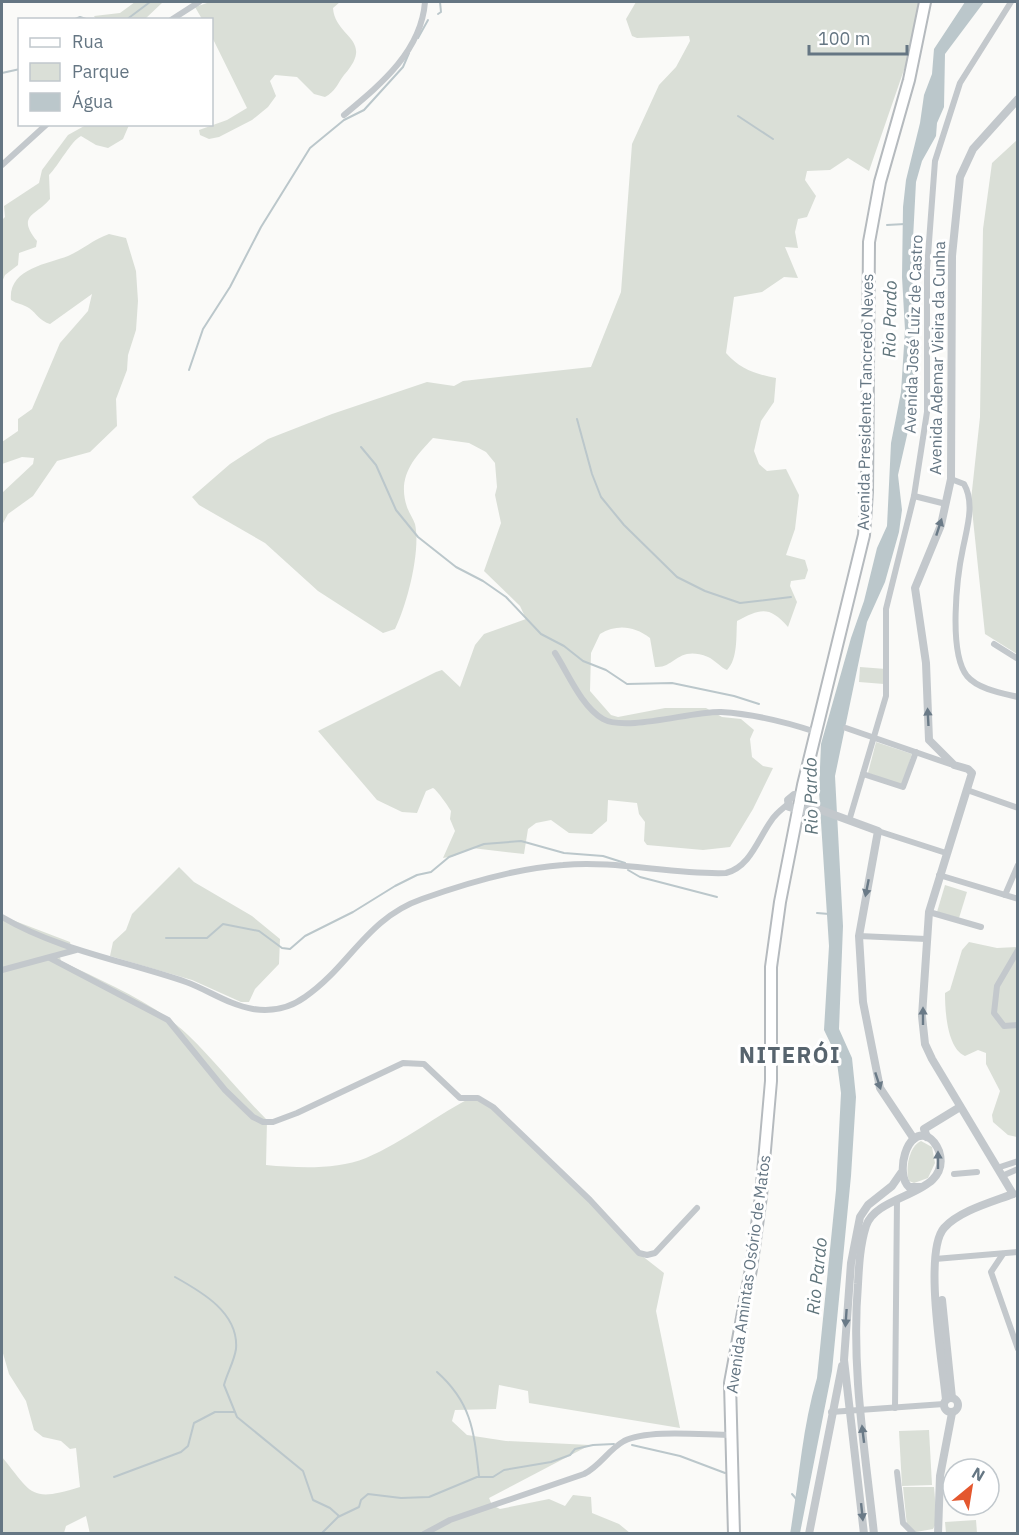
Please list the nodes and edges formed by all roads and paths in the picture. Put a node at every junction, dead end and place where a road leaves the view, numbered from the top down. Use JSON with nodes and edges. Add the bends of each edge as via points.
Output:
{"nodes":[{"id":1,"x":199,"y":2,"type":"edge"},
{"id":2,"x":425,"y":2,"type":"edge"},
{"id":3,"x":925,"y":2,"type":"edge"},
{"id":4,"x":1011,"y":2,"type":"edge"},
{"id":5,"x":174,"y":18,"type":"edge"},
{"id":6,"x":1017,"y":99,"type":"edge"},
{"id":7,"x":344,"y":115,"type":"dead end"},
{"id":8,"x":45,"y":126,"type":"edge"},
{"id":9,"x":2,"y":165,"type":"edge"},
{"id":10,"x":951,"y":479,"type":"junction"},
{"id":11,"x":914,"y":495,"type":"junction"},
{"id":12,"x":946,"y":504,"type":"junction"},
{"id":13,"x":994,"y":644,"type":"dead end"},
{"id":14,"x":555,"y":652,"type":"dead end"},
{"id":15,"x":1017,"y":659,"type":"edge"},
{"id":16,"x":1017,"y":697,"type":"edge"},
{"id":17,"x":846,"y":728,"type":"dead end"},
{"id":18,"x":816,"y":732,"type":"junction"},
{"id":19,"x":873,"y":738,"type":"junction"},
{"id":20,"x":916,"y":752,"type":"junction"},
{"id":21,"x":808,"y":765,"type":"junction"},
{"id":22,"x":954,"y":765,"type":"junction"},
{"id":23,"x":863,"y":774,"type":"junction"},
{"id":24,"x":967,"y":790,"type":"junction"},
{"id":25,"x":802,"y":803,"type":"junction"},
{"id":26,"x":1017,"y":808,"type":"edge"},
{"id":27,"x":849,"y":821,"type":"junction"},
{"id":28,"x":878,"y":831,"type":"junction"},
{"id":29,"x":946,"y":853,"type":"junction"},
{"id":30,"x":1017,"y":864,"type":"edge"},
{"id":31,"x":939,"y":875,"type":"junction"},
{"id":32,"x":1005,"y":895,"type":"junction"},
{"id":33,"x":1017,"y":899,"type":"edge"},
{"id":34,"x":929,"y":912,"type":"junction"},
{"id":35,"x":2,"y":918,"type":"edge"},
{"id":36,"x":981,"y":927,"type":"dead end"},
{"id":37,"x":859,"y":936,"type":"junction"},
{"id":38,"x":926,"y":939,"type":"junction"},
{"id":39,"x":78,"y":950,"type":"junction"},
{"id":40,"x":1017,"y":950,"type":"edge"},
{"id":41,"x":50,"y":958,"type":"junction"},
{"id":42,"x":2,"y":970,"type":"edge"},
{"id":43,"x":1017,"y":1025,"type":"edge"},
{"id":44,"x":960,"y":1107,"type":"junction"},
{"id":45,"x":927,"y":1137,"type":"junction"},
{"id":46,"x":914,"y":1138,"type":"junction"},
{"id":47,"x":1017,"y":1161,"type":"edge"},
{"id":48,"x":1017,"y":1169,"type":"edge"},
{"id":49,"x":977,"y":1172,"type":"dead end"},
{"id":50,"x":1000,"y":1172,"type":"junction"},
{"id":51,"x":901,"y":1173,"type":"junction"},
{"id":52,"x":954,"y":1174,"type":"dead end"},
{"id":53,"x":922,"y":1187,"type":"junction"},
{"id":54,"x":1015,"y":1195,"type":"edge"},
{"id":55,"x":897,"y":1199,"type":"junction"},
{"id":56,"x":696,"y":1208,"type":"dead end"},
{"id":57,"x":1017,"y":1252,"type":"edge"},
{"id":58,"x":1003,"y":1254,"type":"junction"},
{"id":59,"x":935,"y":1259,"type":"junction"},
{"id":60,"x":1017,"y":1349,"type":"edge"},
{"id":61,"x":844,"y":1360,"type":"junction"},
{"id":62,"x":947,"y":1401,"type":"junction"},
{"id":63,"x":895,"y":1408,"type":"junction"},
{"id":64,"x":855,"y":1411,"type":"junction"},
{"id":65,"x":831,"y":1413,"type":"junction"},
{"id":66,"x":952,"y":1413,"type":"junction"},
{"id":67,"x":731,"y":1435,"type":"junction"},
{"id":68,"x":897,"y":1472,"type":"dead end"},
{"id":69,"x":424,"y":1533,"type":"edge"},
{"id":70,"x":734,"y":1533,"type":"edge"},
{"id":71,"x":809,"y":1533,"type":"edge"},
{"id":72,"x":864,"y":1533,"type":"edge"},
{"id":73,"x":874,"y":1533,"type":"edge"},
{"id":74,"x":914,"y":1533,"type":"edge"},
{"id":75,"x":938,"y":1533,"type":"edge"}],
"edges":[{"from":1,"to":5,"type":"street"},
{"from":2,"to":7,"type":"street","via":[[420,25],[400,63]]},
{"from":3,"to":18,"type":"main road","name":"Avenida Presidente Tancredo Neves","via":[[869,242],[865,528]]},
{"from":4,"to":11,"type":"street","name":"Avenida José Luiz de Castro","via":[[960,83],[935,160],[927,269],[927,412]]},
{"from":6,"to":10,"type":"street","name":"Avenida Ademar Vieira da Cunha","via":[[973,149],[960,177],[952,255]]},
{"from":8,"to":9,"type":"street"},
{"from":10,"to":12,"type":"street","name":"Avenida Ademar Vieira da Cunha"},
{"from":10,"to":16,"type":"street","via":[[964,484],[970,506],[958,584],[959,658],[972,681]]},
{"from":11,"to":12,"type":"street"},
{"from":11,"to":19,"type":"street","name":"Avenida José Luiz de Castro","via":[[886,609],[888,688]]},
{"from":22,"to":12,"type":"street","name":"Avenida Ademar Vieira da Cunha","one_way":true,"via":[[929,740],[926,663],[915,596],[916,580],[941,525]]},
{"from":13,"to":15,"type":"street"},
{"from":14,"to":18,"type":"street","via":[[586,702],[606,720],[634,722],[721,712]]},
{"from":17,"to":19,"type":"street"},
{"from":18,"to":21,"type":"main road","name":"Avenida Presidente Tancredo Neves"},
{"from":19,"to":20,"type":"street"},
{"from":19,"to":23,"type":"street","name":"Avenida José Luiz de Castro"},
{"from":20,"to":22,"type":"street"},
{"from":20,"to":23,"type":"street","via":[[903,787]]},
{"from":21,"to":25,"type":"main road"},
{"from":21,"to":25,"type":"main road"},
{"from":22,"to":24,"type":"street","via":[[968,769],[972,776]]},
{"from":23,"to":27,"type":"street","name":"Avenida José Luiz de Castro"},
{"from":24,"to":26,"type":"street"},
{"from":24,"to":29,"type":"street"},
{"from":25,"to":27,"type":"street"},
{"from":25,"to":39,"type":"street","via":[[773,818],[748,858],[734,871],[562,865],[420,899],[363,936],[304,998],[274,1010],[251,1009],[189,984]]},
{"from":25,"to":67,"type":"main road","name":"Avenida Amintas Osório de Matos","via":[[780,902],[771,967],[769,1112],[751,1269],[730,1375]]},
{"from":27,"to":28,"type":"street"},
{"from":28,"to":29,"type":"street"},
{"from":28,"to":37,"type":"street","one_way":true},
{"from":29,"to":31,"type":"street"},
{"from":30,"to":32,"type":"street"},
{"from":31,"to":32,"type":"street"},
{"from":31,"to":34,"type":"street"},
{"from":32,"to":33,"type":"street"},
{"from":34,"to":36,"type":"street"},
{"from":34,"to":38,"type":"street"},
{"from":35,"to":39,"type":"street"},
{"from":37,"to":38,"type":"street"},
{"from":37,"to":46,"type":"street","one_way":true,"via":[[863,1002],[877,1079]]},
{"from":44,"to":38,"type":"street","one_way":true,"via":[[924,1039]]},
{"from":39,"to":41,"type":"street"},
{"from":40,"to":43,"type":"street","via":[[997,987],[994,1013],[1004,1026]]},
{"from":41,"to":42,"type":"street"},
{"from":41,"to":56,"type":"street","via":[[168,1020],[225,1090],[263,1122],[297,1113],[403,1063],[424,1064],[460,1098],[478,1098],[493,1107],[639,1253],[655,1253]]},
{"from":44,"to":45,"type":"street","via":[[924,1129]]},
{"from":44,"to":50,"type":"street"},
{"from":45,"to":46,"type":"street"},
{"from":53,"to":45,"type":"street","one_way":true,"via":[[934,1178],[940,1164],[938,1149]]},
{"from":46,"to":51,"type":"street"},
{"from":47,"to":50,"type":"street"},
{"from":48,"to":50,"type":"street"},
{"from":49,"to":52,"type":"street"},
{"from":50,"to":54,"type":"street"},
{"from":51,"to":53,"type":"street","via":[[909,1186]]},
{"from":51,"to":61,"type":"street","one_way":true,"via":[[892,1186],[868,1205],[857,1224]]},
{"from":53,"to":55,"type":"street"},
{"from":54,"to":59,"type":"street","via":[[986,1204],[946,1226],[938,1238]]},
{"from":55,"to":63,"type":"street"},
{"from":55,"to":64,"type":"street","via":[[872,1215],[863,1237],[855,1337]]},
{"from":57,"to":58,"type":"street"},
{"from":58,"to":59,"type":"street"},
{"from":58,"to":60,"type":"street","via":[[991,1272]]},
{"from":59,"to":62,"type":"street"},
{"from":61,"to":64,"type":"street"},
{"from":61,"to":65,"type":"street"},
{"from":62,"to":63,"type":"street"},
{"from":62,"to":66,"type":"street","via":[[945,1409]]},
{"from":62,"to":66,"type":"street","via":[[958,1405]]},
{"from":63,"to":64,"type":"street"},
{"from":64,"to":65,"type":"street"},
{"from":64,"to":72,"type":"street","one_way":true},
{"from":73,"to":64,"type":"street","one_way":true},
{"from":65,"to":71,"type":"street"},
{"from":66,"to":75,"type":"street","via":[[940,1476]]},
{"from":67,"to":69,"type":"street","via":[[630,1439],[584,1474]]},
{"from":67,"to":70,"type":"main road","name":"Avenida Amintas Osório de Matos"},
{"from":68,"to":74,"type":"street","via":[[903,1523]]}]}
